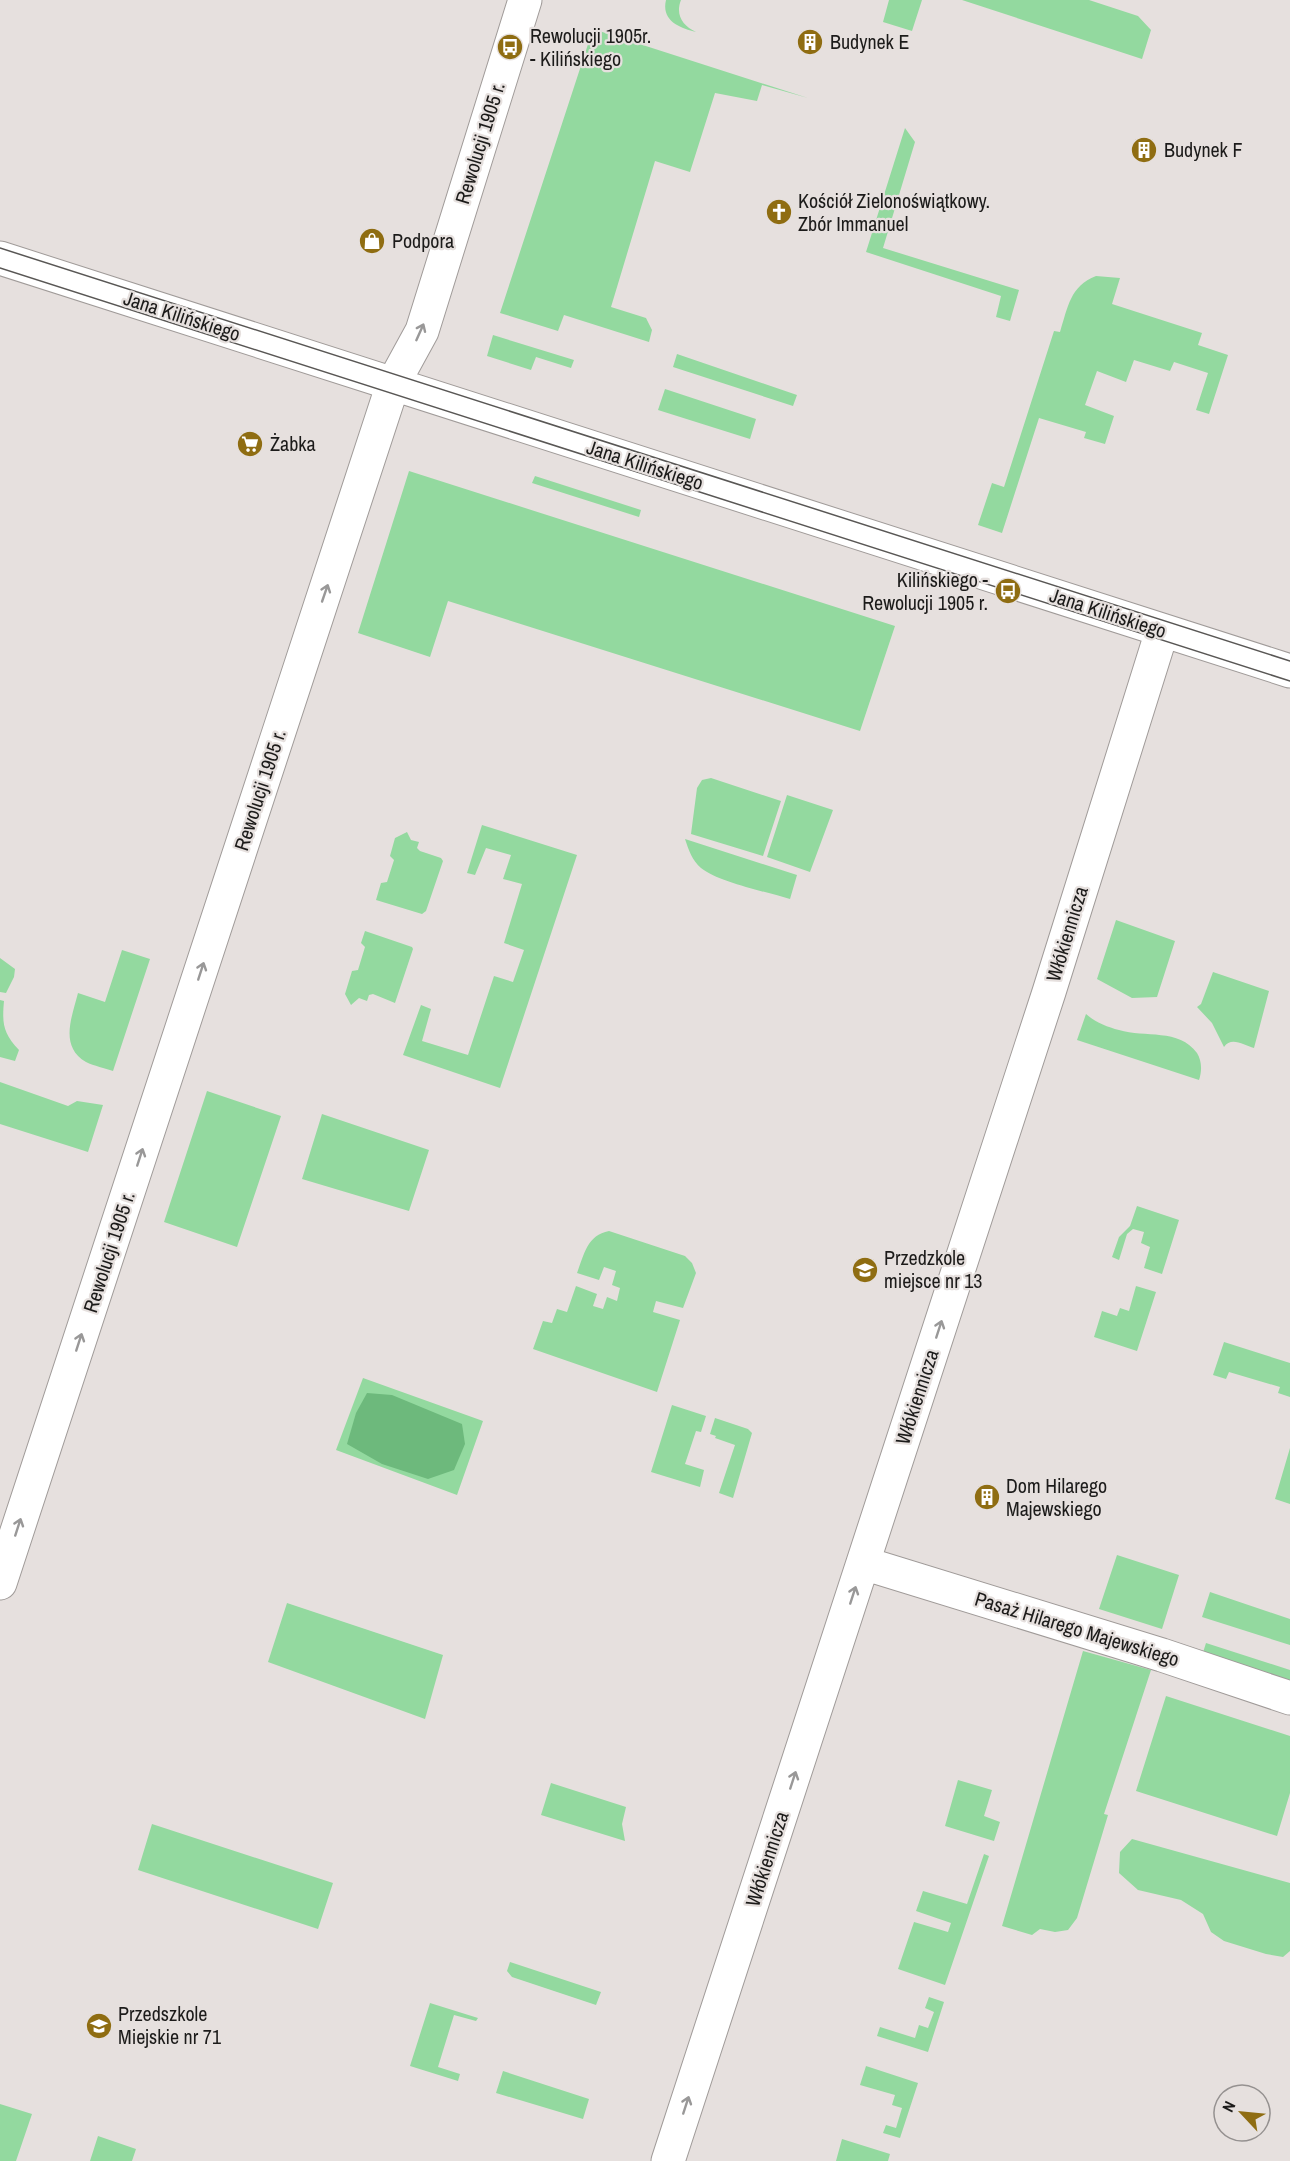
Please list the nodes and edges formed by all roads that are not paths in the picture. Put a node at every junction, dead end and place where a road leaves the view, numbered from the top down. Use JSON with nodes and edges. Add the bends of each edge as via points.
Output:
{"nodes":[{"id":1,"x":525,"y":0,"type":"edge"},
{"id":2,"x":0,"y":258,"type":"edge"},
{"id":3,"x":393,"y":384,"type":"junction"},
{"id":4,"x":1162,"y":631,"type":"junction"},
{"id":5,"x":1290,"y":671,"type":"edge"},
{"id":6,"x":863,"y":1563,"type":"junction"},
{"id":7,"x":0,"y":1583,"type":"edge"},
{"id":8,"x":1290,"y":1698,"type":"edge"},
{"id":9,"x":668,"y":2161,"type":"edge"}],
"edges":[{"from":3,"to":1,"type":"street","name":"Rewolucji 1905 r.","one_way":true,"via":[[422,331]]},
{"from":2,"to":3,"type":"street","name":"Jana Kilińskiego"},
{"from":3,"to":4,"type":"street","name":"Jana Kilińskiego"},
{"from":7,"to":3,"type":"street","name":"Rewolucji 1905 r.","one_way":true},
{"from":4,"to":5,"type":"street","name":"Jana Kilińskiego"},
{"from":6,"to":4,"type":"street","name":"Włókiennicza","one_way":true},
{"from":6,"to":8,"type":"street","name":"Pasaż Hilarego Majewskiego"},
{"from":9,"to":6,"type":"street","name":"Włókiennicza","one_way":true}]}
